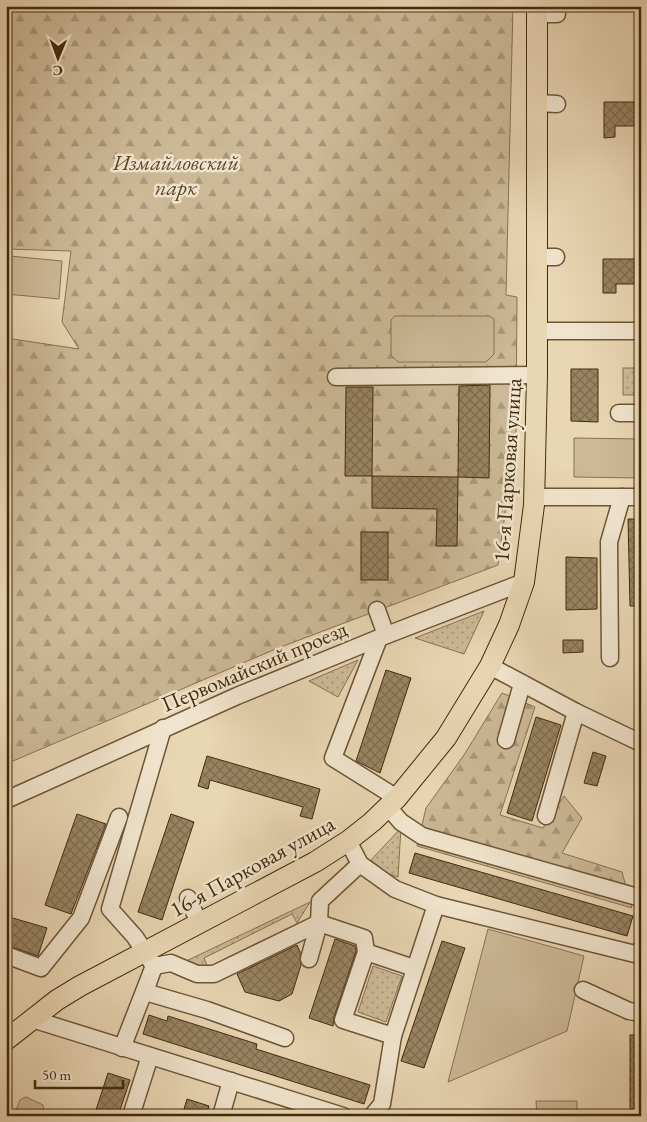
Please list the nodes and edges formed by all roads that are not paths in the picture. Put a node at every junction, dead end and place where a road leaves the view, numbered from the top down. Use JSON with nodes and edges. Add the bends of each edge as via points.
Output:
{"nodes":[{"id":1,"x":537,"y":10,"type":"edge"},
{"id":2,"x":557,"y":14,"type":"dead end"},
{"id":3,"x":538,"y":331,"type":"junction"},
{"id":4,"x":641,"y":331,"type":"edge"},
{"id":5,"x":537,"y":375,"type":"junction"},
{"id":6,"x":336,"y":377,"type":"dead end"},
{"id":7,"x":619,"y":413,"type":"dead end"},
{"id":8,"x":641,"y":413,"type":"edge"},
{"id":9,"x":534,"y":497,"type":"junction"},
{"id":10,"x":622,"y":497,"type":"junction"},
{"id":11,"x":641,"y":497,"type":"edge"},
{"id":12,"x":524,"y":582,"type":"junction"},
{"id":13,"x":376,"y":610,"type":"dead end"},
{"id":14,"x":382,"y":637,"type":"junction"},
{"id":15,"x":610,"y":658,"type":"dead end"},
{"id":16,"x":490,"y":666,"type":"junction"},
{"id":17,"x":522,"y":684,"type":"junction"},
{"id":18,"x":576,"y":712,"type":"junction"},
{"id":19,"x":163,"y":728,"type":"junction"},
{"id":20,"x":506,"y":740,"type":"dead end"},
{"id":21,"x":641,"y":743,"type":"edge"},
{"id":22,"x":6,"y":800,"type":"edge"},
{"id":23,"x":392,"y":802,"type":"junction"},
{"id":24,"x":546,"y":816,"type":"dead end"},
{"id":25,"x":118,"y":817,"type":"dead end"},
{"id":26,"x":348,"y":841,"type":"junction"},
{"id":27,"x":360,"y":864,"type":"junction"},
{"id":28,"x":188,"y":898,"type":"dead end"},
{"id":29,"x":641,"y":898,"type":"edge"},
{"id":30,"x":436,"y":905,"type":"junction"},
{"id":31,"x":199,"y":923,"type":"junction"},
{"id":32,"x":319,"y":923,"type":"junction"},
{"id":33,"x":641,"y":949,"type":"edge"},
{"id":34,"x":366,"y":952,"type":"junction"},
{"id":35,"x":6,"y":955,"type":"edge"},
{"id":36,"x":150,"y":959,"type":"junction"},
{"id":37,"x":309,"y":959,"type":"dead end"},
{"id":38,"x":414,"y":968,"type":"junction"},
{"id":39,"x":583,"y":990,"type":"dead end"},
{"id":40,"x":144,"y":992,"type":"junction"},
{"id":41,"x":641,"y":1013,"type":"edge"},
{"id":42,"x":32,"y":1019,"type":"junction"},
{"id":43,"x":393,"y":1036,"type":"junction"},
{"id":44,"x":285,"y":1038,"type":"dead end"},
{"id":45,"x":6,"y":1040,"type":"edge"},
{"id":46,"x":122,"y":1048,"type":"junction"},
{"id":47,"x":150,"y":1056,"type":"junction"},
{"id":48,"x":232,"y":1081,"type":"junction"},
{"id":49,"x":132,"y":1116,"type":"edge"},
{"id":50,"x":221,"y":1116,"type":"edge"},
{"id":51,"x":343,"y":1116,"type":"edge"},
{"id":52,"x":372,"y":1116,"type":"edge"}],
"edges":[{"from":1,"to":2,"type":"street"},
{"from":1,"to":3,"type":"main road","name":"16-я Парковая улица","via":[[547,103],[547,257]]},
{"from":3,"to":4,"type":"street"},
{"from":3,"to":5,"type":"main road","name":"16-я Парковая улица"},
{"from":5,"to":6,"type":"street"},
{"from":5,"to":9,"type":"main road","name":"16-я Парковая улица"},
{"from":7,"to":8,"type":"street"},
{"from":9,"to":10,"type":"street"},
{"from":9,"to":12,"type":"main road","name":"16-я Парковая улица"},
{"from":10,"to":11,"type":"street"},
{"from":10,"to":15,"type":"street","via":[[609,542]]},
{"from":12,"to":14,"type":"street","name":"Первомайский проезд"},
{"from":12,"to":16,"type":"main road","name":"16-я Парковая улица"},
{"from":13,"to":14,"type":"street"},
{"from":14,"to":19,"type":"street","name":"Первомайский проезд"},
{"from":14,"to":23,"type":"street","via":[[333,758]]},
{"from":16,"to":17,"type":"street"},
{"from":16,"to":23,"type":"main road","name":"16-я Парковая улица","via":[[446,738]]},
{"from":17,"to":18,"type":"street"},
{"from":17,"to":20,"type":"street"},
{"from":18,"to":21,"type":"street"},
{"from":18,"to":24,"type":"street"},
{"from":19,"to":22,"type":"street","name":"Первомайский проезд"},
{"from":19,"to":36,"type":"street","via":[[110,909]]},
{"from":23,"to":26,"type":"main road","name":"16-я Парковая улица"},
{"from":23,"to":29,"type":"street","via":[[400,822],[422,836]]},
{"from":25,"to":35,"type":"street","via":[[81,918],[67,937],[41,968]]},
{"from":26,"to":27,"type":"street"},
{"from":26,"to":31,"type":"main road","name":"16-я Парковая улица"},
{"from":27,"to":30,"type":"street","via":[[394,889]]},
{"from":27,"to":32,"type":"street","via":[[320,901]]},
{"from":28,"to":31,"type":"street"},
{"from":30,"to":33,"type":"street","via":[[639,955]]},
{"from":30,"to":38,"type":"street"},
{"from":31,"to":36,"type":"main road","name":"16-я Парковая улица"},
{"from":32,"to":34,"type":"street","via":[[364,938]]},
{"from":32,"to":36,"type":"street","via":[[214,974],[197,974],[171,962]]},
{"from":32,"to":37,"type":"street"},
{"from":34,"to":38,"type":"street"},
{"from":34,"to":43,"type":"street","via":[[343,1020]]},
{"from":36,"to":40,"type":"street"},
{"from":36,"to":42,"type":"main road","name":"16-я Парковая улица","via":[[80,986]]},
{"from":38,"to":43,"type":"street"},
{"from":39,"to":41,"type":"street","via":[[629,1011]]},
{"from":40,"to":44,"type":"street"},
{"from":40,"to":46,"type":"street"},
{"from":42,"to":45,"type":"main road","name":"16-я Парковая улица"},
{"from":42,"to":46,"type":"street"},
{"from":43,"to":52,"type":"street","via":[[382,1104]]},
{"from":46,"to":47,"type":"street"},
{"from":47,"to":48,"type":"street"},
{"from":47,"to":49,"type":"street"},
{"from":48,"to":50,"type":"street"},
{"from":48,"to":51,"type":"street"}]}
